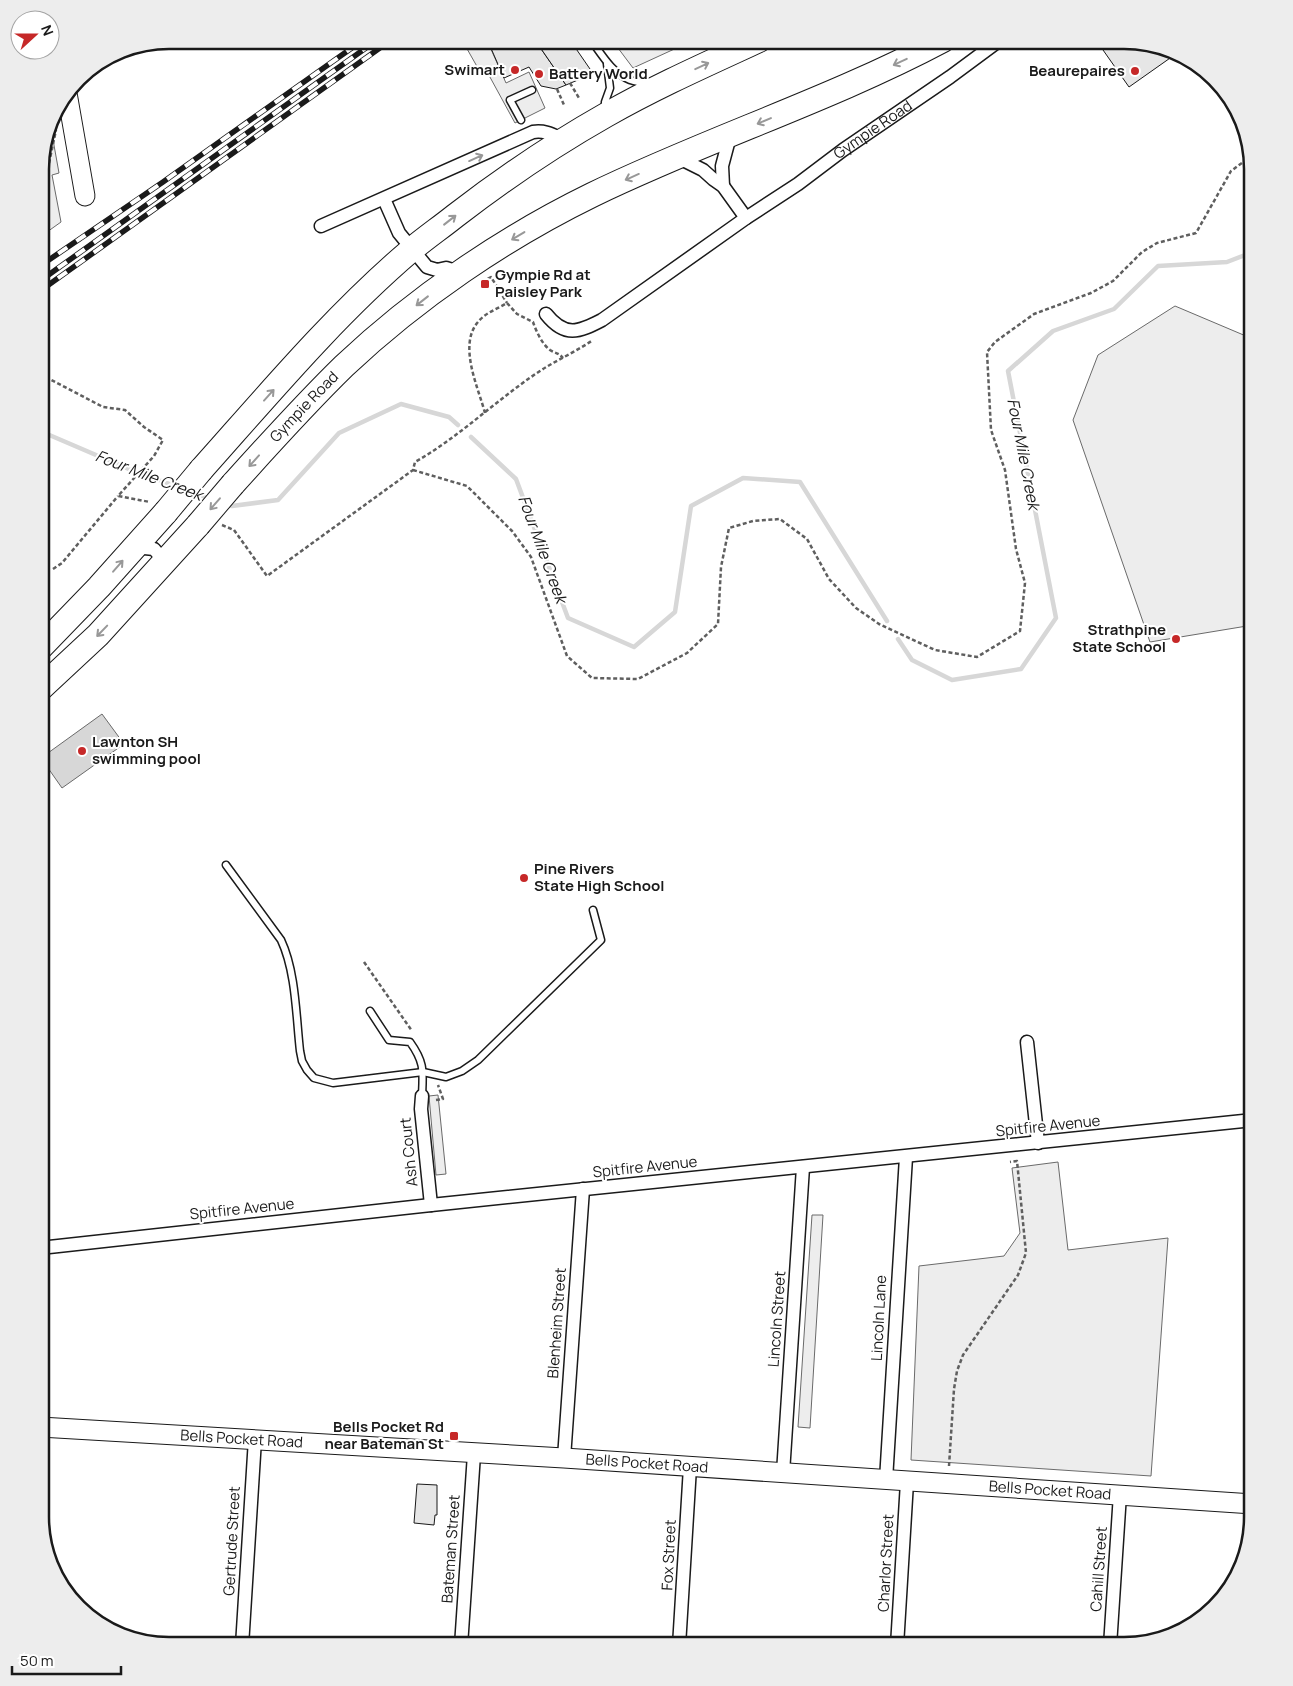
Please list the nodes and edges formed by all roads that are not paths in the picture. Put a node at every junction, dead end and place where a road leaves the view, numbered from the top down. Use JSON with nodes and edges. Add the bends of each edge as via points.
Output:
{"nodes":[{"id":1,"x":597,"y":49,"type":"edge"},
{"id":2,"x":740,"y":49,"type":"edge"},
{"id":3,"x":925,"y":49,"type":"edge"},
{"id":4,"x":988,"y":49,"type":"edge"},
{"id":5,"x":608,"y":64,"type":"junction"},
{"id":6,"x":658,"y":87,"type":"junction"},
{"id":7,"x":532,"y":90,"type":"dead end"},
{"id":8,"x":69,"y":103,"type":"edge"},
{"id":9,"x":605,"y":115,"type":"junction"},
{"id":10,"x":521,"y":120,"type":"dead end"},
{"id":11,"x":730,"y":136,"type":"junction"},
{"id":12,"x":564,"y":140,"type":"junction"},
{"id":13,"x":677,"y":158,"type":"junction"},
{"id":14,"x":723,"y":186,"type":"junction"},
{"id":15,"x":85,"y":196,"type":"dead end"},
{"id":16,"x":384,"y":199,"type":"junction"},
{"id":17,"x":746,"y":218,"type":"junction"},
{"id":18,"x":321,"y":226,"type":"dead end"},
{"id":19,"x":412,"y":249,"type":"junction"},
{"id":20,"x":471,"y":278,"type":"junction"},
{"id":21,"x":546,"y":314,"type":"dead end"},
{"id":22,"x":135,"y":547,"type":"junction"},
{"id":23,"x":165,"y":562,"type":"junction"},
{"id":24,"x":49,"y":639,"type":"edge"},
{"id":25,"x":49,"y":681,"type":"edge"},
{"id":26,"x":226,"y":865,"type":"dead end"},
{"id":27,"x":593,"y":910,"type":"dead end"},
{"id":28,"x":370,"y":1011,"type":"dead end"},
{"id":29,"x":1028,"y":1042,"type":"dead end"},
{"id":30,"x":423,"y":1072,"type":"junction"},
{"id":31,"x":422,"y":1096,"type":"joint"},
{"id":32,"x":1244,"y":1121,"type":"edge"},
{"id":33,"x":1038,"y":1143,"type":"junction"},
{"id":34,"x":906,"y":1157,"type":"junction"},
{"id":35,"x":803,"y":1167,"type":"junction"},
{"id":36,"x":583,"y":1189,"type":"junction"},
{"id":37,"x":431,"y":1205,"type":"junction"},
{"id":38,"x":49,"y":1247,"type":"edge"},
{"id":39,"x":49,"y":1428,"type":"edge"},
{"id":40,"x":255,"y":1439,"type":"junction"},
{"id":41,"x":474,"y":1454,"type":"junction"},
{"id":42,"x":564,"y":1458,"type":"junction"},
{"id":43,"x":690,"y":1467,"type":"junction"},
{"id":44,"x":783,"y":1473,"type":"junction"},
{"id":45,"x":886,"y":1480,"type":"junction"},
{"id":46,"x":907,"y":1482,"type":"junction"},
{"id":47,"x":1120,"y":1494,"type":"junction"},
{"id":48,"x":1244,"y":1503,"type":"edge"},
{"id":49,"x":243,"y":1637,"type":"edge"},
{"id":50,"x":462,"y":1637,"type":"edge"},
{"id":51,"x":680,"y":1637,"type":"edge"},
{"id":52,"x":898,"y":1637,"type":"edge"},
{"id":53,"x":1111,"y":1637,"type":"edge"}],
"edges":[{"from":1,"to":5,"type":"lane"},
{"from":6,"to":2,"type":"highway","one_way":true},
{"from":3,"to":11,"type":"highway","name":"Gympie Road","one_way":true,"via":[[867,78]]},
{"from":4,"to":17,"type":"street","name":"Gympie Road"},
{"from":5,"to":6,"type":"lane","via":[[628,79]]},
{"from":5,"to":9,"type":"lane","via":[[610,88]]},
{"from":6,"to":9,"type":"highway"},
{"from":7,"to":10,"type":"lane","via":[[510,100]]},
{"from":8,"to":15,"type":"main road"},
{"from":9,"to":12,"type":"highway"},
{"from":11,"to":13,"type":"highway","name":"Gympie Road"},
{"from":11,"to":14,"type":"street","via":[[722,166]]},
{"from":16,"to":12,"type":"street","one_way":true,"via":[[533,132],[549,132]]},
{"from":19,"to":12,"type":"highway","one_way":true,"via":[[489,190]]},
{"from":13,"to":14,"type":"street","via":[[703,170]]},
{"from":13,"to":20,"type":"highway","name":"Gympie Road","one_way":true,"via":[[593,195],[514,238]]},
{"from":14,"to":17,"type":"street"},
{"from":16,"to":18,"type":"street"},
{"from":16,"to":19,"type":"street","via":[[395,226]]},
{"from":17,"to":21,"type":"street","name":"Gympie Road","via":[[585,329],[567,330]]},
{"from":19,"to":20,"type":"street","via":[[427,267],[446,268]]},
{"from":22,"to":19,"type":"highway","one_way":true,"bridge":true,"via":[[161,508],[201,470],[318,340]]},
{"from":20,"to":23,"type":"highway","name":"Gympie Road","one_way":true,"bridge":true,"via":[[395,323],[346,365],[296,414],[233,484],[208,524]]},
{"from":22,"to":23,"type":"street","via":[[154,549]]},
{"from":24,"to":22,"type":"highway","one_way":true},
{"from":23,"to":25,"type":"highway","name":"Gympie Road","one_way":true,"via":[[98,635]]},
{"from":26,"to":30,"type":"lane","via":[[282,940],[287,952],[300,1051],[314,1078],[333,1083]]},
{"from":27,"to":30,"type":"lane","via":[[601,940],[478,1060],[446,1077]]},
{"from":28,"to":30,"type":"lane","via":[[389,1040],[410,1042],[420,1056]]},
{"from":29,"to":33,"type":"street"},
{"from":30,"to":31,"type":"lane"},
{"from":31,"to":37,"type":"street","name":"Ash Court"},
{"from":32,"to":33,"type":"street","name":"Spitfire Avenue"},
{"from":33,"to":34,"type":"street","name":"Spitfire Avenue"},
{"from":34,"to":35,"type":"street","name":"Spitfire Avenue"},
{"from":34,"to":45,"type":"street","name":"Lincoln Lane"},
{"from":35,"to":36,"type":"street","name":"Spitfire Avenue"},
{"from":35,"to":44,"type":"street","name":"Lincoln Street"},
{"from":36,"to":37,"type":"street","name":"Spitfire Avenue"},
{"from":36,"to":42,"type":"street","name":"Blenheim Street"},
{"from":37,"to":38,"type":"street","name":"Spitfire Avenue"},
{"from":39,"to":40,"type":"main road","name":"Bells Pocket Road"},
{"from":40,"to":41,"type":"main road","name":"Bells Pocket Road"},
{"from":40,"to":49,"type":"street","name":"Gertrude Street"},
{"from":41,"to":42,"type":"main road","name":"Bells Pocket Road"},
{"from":41,"to":50,"type":"street","name":"Bateman Street"},
{"from":42,"to":43,"type":"main road","name":"Bells Pocket Road"},
{"from":43,"to":44,"type":"main road","name":"Bells Pocket Road"},
{"from":43,"to":51,"type":"street","name":"Fox Street"},
{"from":44,"to":45,"type":"main road","name":"Bells Pocket Road"},
{"from":45,"to":46,"type":"main road","name":"Bells Pocket Road"},
{"from":46,"to":47,"type":"main road","name":"Bells Pocket Road"},
{"from":46,"to":52,"type":"street","name":"Charlor Street"},
{"from":47,"to":48,"type":"main road","name":"Bells Pocket Road"},
{"from":47,"to":53,"type":"street","name":"Cahill Street"}]}
